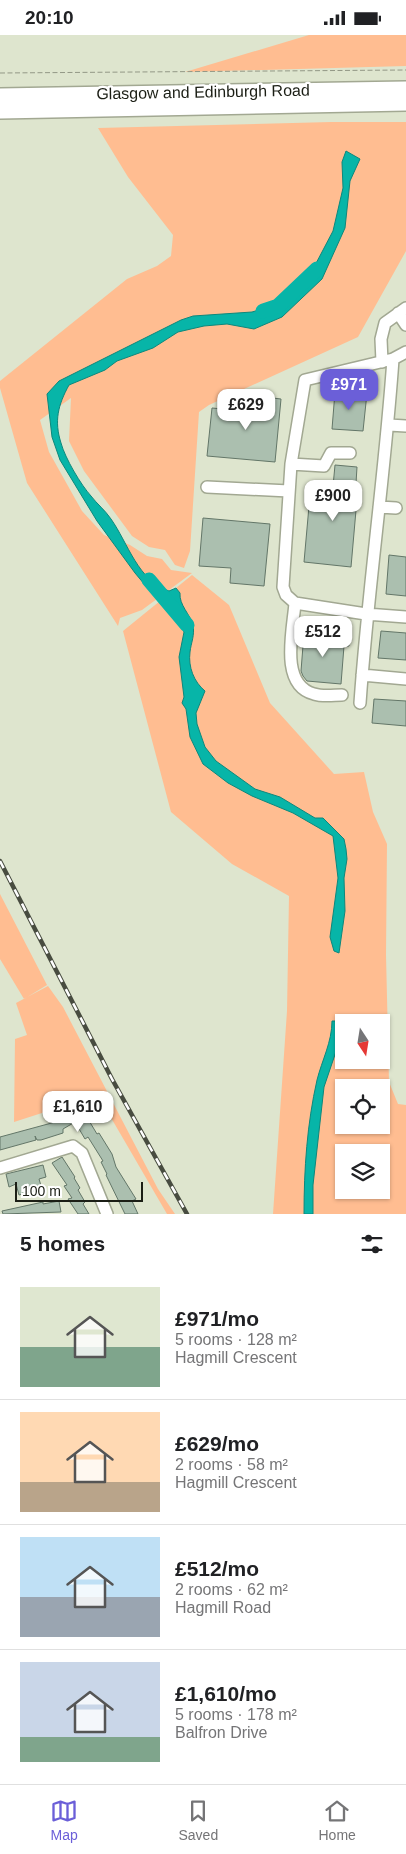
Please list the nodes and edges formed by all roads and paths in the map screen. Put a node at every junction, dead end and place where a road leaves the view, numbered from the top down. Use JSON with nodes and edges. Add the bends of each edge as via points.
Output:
{"nodes":[{"id":1,"x":406,"y":70,"type":"edge"},
{"id":2,"x":0,"y":73,"type":"edge"},
{"id":3,"x":406,"y":89,"type":"edge"},
{"id":4,"x":0,"y":96,"type":"edge"},
{"id":5,"x":406,"y":103,"type":"edge"},
{"id":6,"x":0,"y":111,"type":"edge"},
{"id":7,"x":402,"y":311,"type":"edge"},
{"id":8,"x":406,"y":325,"type":"edge"},
{"id":9,"x":406,"y":352,"type":"edge"},
{"id":10,"x":393,"y":359,"type":"junction"},
{"id":11,"x":382,"y":362,"type":"junction"},
{"id":12,"x":388,"y":425,"type":"junction"},
{"id":13,"x":406,"y":426,"type":"edge"},
{"id":14,"x":350,"y":453,"type":"dead end"},
{"id":15,"x":290,"y":464,"type":"junction"},
{"id":16,"x":207,"y":487,"type":"dead end"},
{"id":17,"x":289,"y":491,"type":"junction"},
{"id":18,"x":379,"y":507,"type":"junction"},
{"id":19,"x":396,"y":508,"type":"dead end"},
{"id":20,"x":295,"y":603,"type":"junction"},
{"id":21,"x":366,"y":615,"type":"junction"},
{"id":22,"x":406,"y":617,"type":"edge"},
{"id":23,"x":362,"y":675,"type":"junction"},
{"id":24,"x":406,"y":679,"type":"edge"},
{"id":25,"x":342,"y":695,"type":"dead end"},
{"id":26,"x":360,"y":703,"type":"dead end"},
{"id":27,"x":0,"y":1168,"type":"edge"},
{"id":28,"x":107,"y":1214,"type":"edge"}],
"edges":[{"from":1,"to":2,"type":"path"},
{"from":3,"to":4,"type":"highway","name":"Glasgow and Edinburgh Road"},
{"from":5,"to":6,"type":"highway","name":"Glasgow and Edinburgh Road"},
{"from":7,"to":8,"type":"street"},
{"from":7,"to":11,"type":"street","via":[[385,323],[381,339]]},
{"from":9,"to":10,"type":"street"},
{"from":10,"to":11,"type":"street"},
{"from":10,"to":12,"type":"street"},
{"from":11,"to":15,"type":"street","via":[[305,380]]},
{"from":12,"to":13,"type":"street"},
{"from":12,"to":18,"type":"street"},
{"from":14,"to":15,"type":"street","via":[[331,453],[324,466]]},
{"from":15,"to":17,"type":"street"},
{"from":16,"to":17,"type":"street"},
{"from":17,"to":20,"type":"street","via":[[283,587]]},
{"from":18,"to":19,"type":"street"},
{"from":18,"to":21,"type":"street"},
{"from":20,"to":21,"type":"street"},
{"from":20,"to":25,"type":"street","via":[[291,669],[295,681],[300,688],[315,695]]},
{"from":21,"to":22,"type":"street"},
{"from":21,"to":23,"type":"street"},
{"from":23,"to":24,"type":"street"},
{"from":23,"to":26,"type":"street"},
{"from":27,"to":28,"type":"street","via":[[73,1146],[82,1153]]}]}
